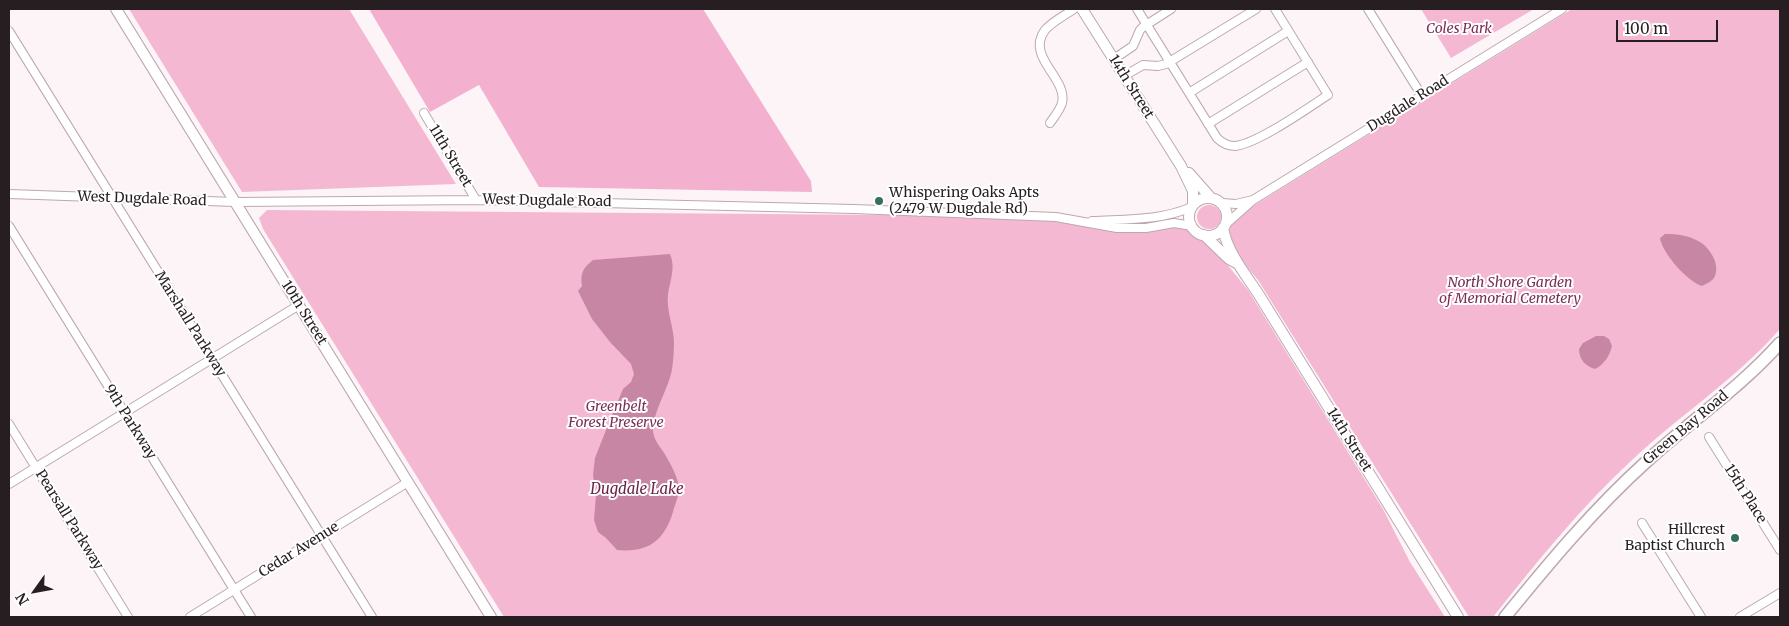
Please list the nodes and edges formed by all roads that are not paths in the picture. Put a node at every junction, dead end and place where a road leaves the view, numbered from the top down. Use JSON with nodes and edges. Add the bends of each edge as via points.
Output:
{"nodes":[{"id":1,"x":116,"y":9,"type":"edge"},
{"id":2,"x":1074,"y":9,"type":"edge"},
{"id":3,"x":1082,"y":9,"type":"edge"},
{"id":4,"x":1137,"y":9,"type":"edge"},
{"id":5,"x":1171,"y":9,"type":"edge"},
{"id":6,"x":1256,"y":9,"type":"edge"},
{"id":7,"x":1275,"y":9,"type":"edge"},
{"id":8,"x":1368,"y":9,"type":"edge"},
{"id":9,"x":1562,"y":9,"type":"edge"},
{"id":10,"x":1147,"y":24,"type":"junction"},
{"id":11,"x":9,"y":31,"type":"edge"},
{"id":12,"x":1288,"y":31,"type":"junction"},
{"id":13,"x":1114,"y":59,"type":"junction"},
{"id":14,"x":1170,"y":62,"type":"junction"},
{"id":15,"x":1308,"y":62,"type":"junction"},
{"id":16,"x":1124,"y":76,"type":"junction"},
{"id":17,"x":1189,"y":92,"type":"junction"},
{"id":18,"x":1422,"y":96,"type":"junction"},
{"id":19,"x":424,"y":113,"type":"dead end"},
{"id":20,"x":1050,"y":123,"type":"dead end"},
{"id":21,"x":1208,"y":124,"type":"junction"},
{"id":22,"x":1181,"y":166,"type":"junction"},
{"id":23,"x":9,"y":194,"type":"edge"},
{"id":24,"x":1211,"y":198,"type":"junction"},
{"id":25,"x":113,"y":199,"type":"junction"},
{"id":26,"x":476,"y":200,"type":"junction"},
{"id":27,"x":1253,"y":200,"type":"junction"},
{"id":28,"x":235,"y":202,"type":"junction"},
{"id":29,"x":1222,"y":203,"type":"junction"},
{"id":30,"x":1192,"y":206,"type":"junction"},
{"id":31,"x":1085,"y":222,"type":"junction"},
{"id":32,"x":9,"y":226,"type":"edge"},
{"id":33,"x":1192,"y":226,"type":"junction"},
{"id":34,"x":1225,"y":226,"type":"junction"},
{"id":35,"x":1204,"y":235,"type":"junction"},
{"id":36,"x":1238,"y":264,"type":"junction"},
{"id":37,"x":299,"y":305,"type":"junction"},
{"id":38,"x":1778,"y":350,"type":"edge"},
{"id":39,"x":212,"y":358,"type":"junction"},
{"id":40,"x":124,"y":413,"type":"junction"},
{"id":41,"x":9,"y":424,"type":"edge"},
{"id":42,"x":1709,"y":437,"type":"dead end"},
{"id":43,"x":36,"y":467,"type":"junction"},
{"id":44,"x":408,"y":482,"type":"junction"},
{"id":45,"x":9,"y":484,"type":"edge"},
{"id":46,"x":1642,"y":523,"type":"dead end"},
{"id":47,"x":321,"y":536,"type":"junction"},
{"id":48,"x":1780,"y":550,"type":"edge"},
{"id":49,"x":234,"y":590,"type":"junction"},
{"id":50,"x":1780,"y":592,"type":"edge"},
{"id":51,"x":128,"y":617,"type":"edge"},
{"id":52,"x":190,"y":617,"type":"edge"},
{"id":53,"x":251,"y":617,"type":"edge"},
{"id":54,"x":372,"y":617,"type":"edge"},
{"id":55,"x":491,"y":617,"type":"edge"},
{"id":56,"x":1458,"y":617,"type":"edge"},
{"id":57,"x":1505,"y":617,"type":"edge"},
{"id":58,"x":1701,"y":617,"type":"edge"},
{"id":59,"x":1740,"y":617,"type":"edge"}],
"edges":[{"from":1,"to":28,"type":"street","name":"10th Street"},
{"from":2,"to":20,"type":"street","via":[[1044,31],[1040,44],[1040,52],[1062,94],[1062,101]]},
{"from":3,"to":13,"type":"street","name":"14th Street"},
{"from":4,"to":10,"type":"street"},
{"from":5,"to":10,"type":"street"},
{"from":6,"to":14,"type":"street"},
{"from":7,"to":12,"type":"street"},
{"from":8,"to":18,"type":"street"},
{"from":9,"to":18,"type":"street","name":"Dugdale Road"},
{"from":10,"to":13,"type":"street","via":[[1140,30],[1133,46]]},
{"from":10,"to":14,"type":"street"},
{"from":11,"to":25,"type":"street","name":"Marshall Parkway"},
{"from":12,"to":15,"type":"street"},
{"from":12,"to":17,"type":"street"},
{"from":13,"to":16,"type":"street","name":"14th Street"},
{"from":14,"to":16,"type":"street","via":[[1158,66],[1144,64]]},
{"from":14,"to":17,"type":"street"},
{"from":15,"to":21,"type":"street"},
{"from":15,"to":21,"type":"street","via":[[1328,96],[1260,137],[1242,144],[1222,143]]},
{"from":16,"to":22,"type":"street","name":"14th Street"},
{"from":17,"to":21,"type":"street"},
{"from":18,"to":27,"type":"street","name":"Dugdale Road"},
{"from":19,"to":26,"type":"street","name":"11th Street"},
{"from":22,"to":24,"type":"street","name":"14th Street"},
{"from":22,"to":30,"type":"street","name":"14th Street","via":[[1193,191]]},
{"from":23,"to":25,"type":"street","name":"West Dugdale Road"},
{"from":24,"to":29,"type":"street"},
{"from":24,"to":30,"type":"street","via":[[1201,199]]},
{"from":25,"to":28,"type":"street","name":"West Dugdale Road"},
{"from":25,"to":39,"type":"street","name":"Marshall Parkway"},
{"from":26,"to":28,"type":"street","name":"West Dugdale Road"},
{"from":26,"to":31,"type":"street","name":"West Dugdale Road","via":[[930,212],[1056,217]]},
{"from":27,"to":29,"type":"street"},
{"from":27,"to":34,"type":"street"},
{"from":28,"to":37,"type":"street","name":"10th Street"},
{"from":29,"to":34,"type":"street","via":[[1227,213]]},
{"from":30,"to":31,"type":"street","via":[[1172,215],[1151,219]]},
{"from":30,"to":33,"type":"street"},
{"from":31,"to":33,"type":"street","via":[[1117,228],[1146,228],[1174,223]]},
{"from":32,"to":40,"type":"street","name":"9th Parkway"},
{"from":33,"to":35,"type":"street"},
{"from":34,"to":35,"type":"street","via":[[1215,235]]},
{"from":34,"to":36,"type":"street","name":"14th Street","via":[[1226,242]]},
{"from":35,"to":36,"type":"street","name":"14th Street"},
{"from":36,"to":56,"type":"street","name":"14th Street"},
{"from":37,"to":39,"type":"street"},
{"from":37,"to":44,"type":"street","name":"10th Street"},
{"from":38,"to":57,"type":"main road","name":"Green Bay Road","via":[[1645,462],[1592,514]]},
{"from":39,"to":40,"type":"street"},
{"from":39,"to":47,"type":"street","name":"Marshall Parkway"},
{"from":40,"to":43,"type":"street"},
{"from":40,"to":49,"type":"street","name":"9th Parkway"},
{"from":41,"to":43,"type":"street","name":"Pearsall Parkway"},
{"from":42,"to":48,"type":"street","name":"15th Place"},
{"from":43,"to":45,"type":"street"},
{"from":43,"to":51,"type":"street","name":"Pearsall Parkway"},
{"from":44,"to":47,"type":"street","name":"Cedar Avenue"},
{"from":44,"to":55,"type":"street","name":"10th Street"},
{"from":46,"to":58,"type":"street"},
{"from":47,"to":49,"type":"street","name":"Cedar Avenue"},
{"from":47,"to":54,"type":"street","name":"Marshall Parkway"},
{"from":49,"to":52,"type":"street","name":"Cedar Avenue"},
{"from":49,"to":53,"type":"street","name":"9th Parkway"},
{"from":50,"to":59,"type":"street"}]}
